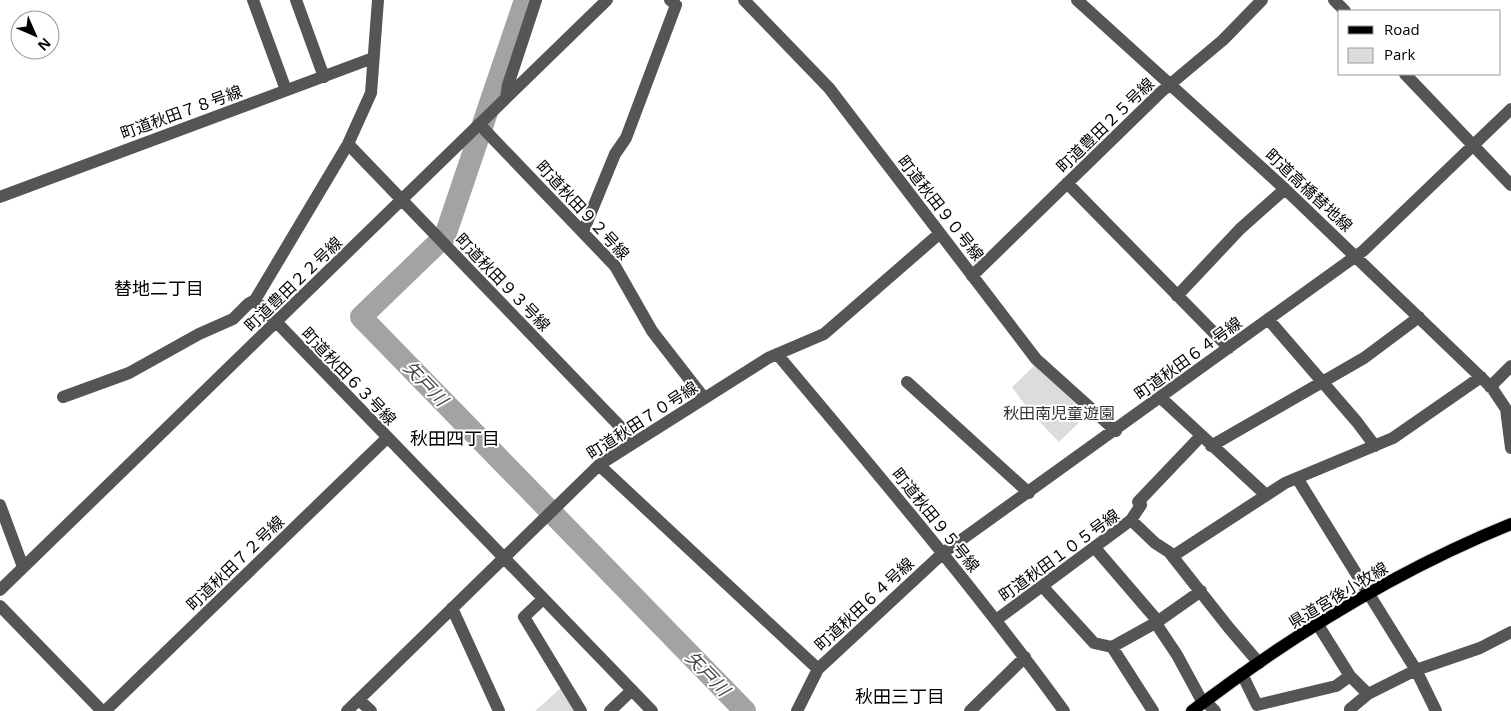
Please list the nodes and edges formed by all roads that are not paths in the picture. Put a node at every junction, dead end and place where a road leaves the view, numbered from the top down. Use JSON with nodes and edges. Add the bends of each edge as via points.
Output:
{"nodes":[{"id":1,"x":253,"y":0,"type":"edge"},
{"id":2,"x":296,"y":0,"type":"edge"},
{"id":3,"x":378,"y":0,"type":"edge"},
{"id":4,"x":536,"y":0,"type":"edge"},
{"id":5,"x":607,"y":0,"type":"edge"},
{"id":6,"x":670,"y":0,"type":"edge"},
{"id":7,"x":744,"y":0,"type":"edge"},
{"id":8,"x":1077,"y":0,"type":"edge"},
{"id":9,"x":1262,"y":0,"type":"edge"},
{"id":10,"x":1334,"y":0,"type":"edge"},
{"id":11,"x":1344,"y":10,"type":"edge"},
{"id":12,"x":373,"y":58,"type":"junction"},
{"id":13,"x":1406,"y":75,"type":"edge"},
{"id":14,"x":324,"y":76,"type":"junction"},
{"id":15,"x":1170,"y":86,"type":"junction"},
{"id":16,"x":286,"y":90,"type":"junction"},
{"id":17,"x":506,"y":98,"type":"junction"},
{"id":18,"x":1511,"y":109,"type":"edge"},
{"id":19,"x":479,"y":124,"type":"junction"},
{"id":20,"x":348,"y":144,"type":"junction"},
{"id":21,"x":1473,"y":145,"type":"junction"},
{"id":22,"x":1067,"y":183,"type":"junction"},
{"id":23,"x":1511,"y":184,"type":"edge"},
{"id":24,"x":1285,"y":189,"type":"junction"},
{"id":25,"x":0,"y":197,"type":"edge"},
{"id":26,"x":402,"y":200,"type":"junction"},
{"id":27,"x":583,"y":232,"type":"junction"},
{"id":28,"x":939,"y":234,"type":"junction"},
{"id":29,"x":1356,"y":256,"type":"junction"},
{"id":30,"x":972,"y":276,"type":"junction"},
{"id":31,"x":1177,"y":296,"type":"junction"},
{"id":32,"x":255,"y":300,"type":"junction"},
{"id":33,"x":1419,"y":317,"type":"junction"},
{"id":34,"x":1268,"y":319,"type":"junction"},
{"id":35,"x":276,"y":323,"type":"junction"},
{"id":36,"x":1229,"y":348,"type":"junction"},
{"id":37,"x":777,"y":354,"type":"junction"},
{"id":38,"x":1511,"y":366,"type":"edge"},
{"id":39,"x":907,"y":382,"type":"dead end"},
{"id":40,"x":1322,"y":382,"type":"junction"},
{"id":41,"x":1486,"y":382,"type":"junction"},
{"id":42,"x":63,"y":397,"type":"dead end"},
{"id":43,"x":704,"y":398,"type":"junction"},
{"id":44,"x":1161,"y":398,"type":"junction"},
{"id":45,"x":1508,"y":410,"type":"edge"},
{"id":46,"x":1116,"y":431,"type":"junction"},
{"id":47,"x":1200,"y":437,"type":"junction"},
{"id":48,"x":390,"y":441,"type":"junction"},
{"id":49,"x":635,"y":442,"type":"junction"},
{"id":50,"x":1211,"y":446,"type":"junction"},
{"id":51,"x":1374,"y":446,"type":"junction"},
{"id":52,"x":1511,"y":448,"type":"edge"},
{"id":53,"x":599,"y":465,"type":"junction"},
{"id":54,"x":1297,"y":478,"type":"junction"},
{"id":55,"x":1029,"y":493,"type":"junction"},
{"id":56,"x":1266,"y":495,"type":"junction"},
{"id":57,"x":0,"y":505,"type":"edge"},
{"id":58,"x":1131,"y":520,"type":"junction"},
{"id":59,"x":1511,"y":524,"type":"edge"},
{"id":60,"x":1095,"y":548,"type":"junction"},
{"id":61,"x":943,"y":553,"type":"junction"},
{"id":62,"x":1173,"y":556,"type":"junction"},
{"id":63,"x":503,"y":558,"type":"junction"},
{"id":64,"x":24,"y":567,"type":"junction"},
{"id":65,"x":1043,"y":587,"type":"junction"},
{"id":66,"x":0,"y":590,"type":"edge"},
{"id":67,"x":1200,"y":591,"type":"junction"},
{"id":68,"x":1370,"y":594,"type":"junction"},
{"id":69,"x":543,"y":599,"type":"junction"},
{"id":70,"x":0,"y":606,"type":"edge"},
{"id":71,"x":452,"y":608,"type":"junction"},
{"id":72,"x":996,"y":620,"type":"junction"},
{"id":73,"x":1157,"y":622,"type":"junction"},
{"id":74,"x":1318,"y":625,"type":"junction"},
{"id":75,"x":1511,"y":632,"type":"edge"},
{"id":76,"x":1112,"y":647,"type":"junction"},
{"id":77,"x":1025,"y":657,"type":"junction"},
{"id":78,"x":1259,"y":662,"type":"junction"},
{"id":79,"x":818,"y":669,"type":"junction"},
{"id":80,"x":1416,"y":670,"type":"junction"},
{"id":81,"x":1242,"y":674,"type":"junction"},
{"id":82,"x":1350,"y":676,"type":"junction"},
{"id":83,"x":632,"y":690,"type":"junction"},
{"id":84,"x":1368,"y":694,"type":"junction"},
{"id":85,"x":359,"y":700,"type":"junction"},
{"id":86,"x":1204,"y":702,"type":"junction"},
{"id":87,"x":1350,"y":709,"type":"dead end"},
{"id":88,"x":103,"y":711,"type":"edge"},
{"id":89,"x":116,"y":711,"type":"edge"},
{"id":90,"x":347,"y":711,"type":"edge"},
{"id":91,"x":371,"y":711,"type":"edge"},
{"id":92,"x":499,"y":711,"type":"edge"},
{"id":93,"x":581,"y":711,"type":"edge"},
{"id":94,"x":610,"y":711,"type":"edge"},
{"id":95,"x":652,"y":711,"type":"edge"},
{"id":96,"x":797,"y":711,"type":"edge"},
{"id":97,"x":970,"y":711,"type":"edge"},
{"id":98,"x":1064,"y":711,"type":"edge"},
{"id":99,"x":1152,"y":711,"type":"edge"},
{"id":100,"x":1192,"y":711,"type":"edge"},
{"id":101,"x":1215,"y":711,"type":"edge"},
{"id":102,"x":1436,"y":711,"type":"edge"}],
"edges":[{"from":1,"to":16,"type":"street"},
{"from":2,"to":14,"type":"street"},
{"from":3,"to":12,"type":"street"},
{"from":4,"to":17,"type":"street"},
{"from":5,"to":17,"type":"street","name":"町道豊田２２号線"},
{"from":6,"to":27,"type":"street","via":[[676,5],[654,66],[626,138],[615,154]]},
{"from":7,"to":28,"type":"street","name":"町道秋田９０号線","via":[[829,88]]},
{"from":8,"to":15,"type":"street","name":"町道高橋替地線"},
{"from":9,"to":15,"type":"street","name":"町道豊田２５号線","via":[[1223,40]]},
{"from":10,"to":11,"type":"street"},
{"from":12,"to":14,"type":"street","name":"町道秋田７８号線"},
{"from":12,"to":20,"type":"street","via":[[371,93]]},
{"from":13,"to":21,"type":"street"},
{"from":14,"to":16,"type":"street","name":"町道秋田７８号線"},
{"from":15,"to":22,"type":"street","name":"町道豊田２５号線"},
{"from":15,"to":24,"type":"street","name":"町道高橋替地線"},
{"from":16,"to":25,"type":"street","name":"町道秋田７８号線"},
{"from":17,"to":19,"type":"street","name":"町道豊田２２号線"},
{"from":18,"to":21,"type":"street","name":"町道秋田６４号線"},
{"from":19,"to":26,"type":"street","name":"町道豊田２２号線"},
{"from":19,"to":27,"type":"street","name":"町道秋田９２号線"},
{"from":20,"to":26,"type":"street","name":"町道秋田９３号線"},
{"from":20,"to":32,"type":"street"},
{"from":21,"to":23,"type":"street"},
{"from":21,"to":29,"type":"street","name":"町道秋田６４号線"},
{"from":22,"to":30,"type":"street","name":"町道豊田２５号線"},
{"from":22,"to":31,"type":"street"},
{"from":24,"to":29,"type":"street","name":"町道高橋替地線"},
{"from":24,"to":31,"type":"street","via":[[1240,229]]},
{"from":26,"to":35,"type":"street","name":"町道豊田２２号線"},
{"from":26,"to":49,"type":"street","name":"町道秋田９３号線"},
{"from":27,"to":43,"type":"street","name":"町道秋田９２号線","via":[[615,266],[652,331]]},
{"from":28,"to":30,"type":"street","name":"町道秋田９０号線"},
{"from":28,"to":37,"type":"street","name":"町道秋田７０号線","via":[[824,334]]},
{"from":29,"to":33,"type":"street","name":"町道高橋替地線"},
{"from":29,"to":34,"type":"street","name":"町道秋田６４号線"},
{"from":30,"to":46,"type":"street","name":"町道秋田９０号線","via":[[1036,359]]},
{"from":31,"to":36,"type":"street"},
{"from":32,"to":35,"type":"street","name":"町道秋田６３号線"},
{"from":32,"to":42,"type":"street","via":[[233,319],[129,373]]},
{"from":33,"to":40,"type":"street","via":[[1364,358]]},
{"from":33,"to":41,"type":"street","name":"町道高橋替地線"},
{"from":34,"to":36,"type":"street","name":"町道秋田６４号線"},
{"from":34,"to":40,"type":"street"},
{"from":35,"to":48,"type":"street","name":"町道秋田６３号線"},
{"from":35,"to":64,"type":"street","name":"町道豊田２２号線"},
{"from":36,"to":44,"type":"street","name":"町道秋田６４号線"},
{"from":37,"to":43,"type":"street","name":"町道秋田７０号線"},
{"from":37,"to":61,"type":"street","name":"町道秋田９５号線"},
{"from":38,"to":41,"type":"street"},
{"from":39,"to":55,"type":"street"},
{"from":40,"to":50,"type":"street"},
{"from":40,"to":51,"type":"street"},
{"from":41,"to":45,"type":"street","name":"町道高橋替地線"},
{"from":41,"to":51,"type":"street"},
{"from":43,"to":49,"type":"street","name":"町道秋田７０号線"},
{"from":44,"to":46,"type":"street","name":"町道秋田６４号線"},
{"from":44,"to":47,"type":"street"},
{"from":45,"to":52,"type":"street"},
{"from":46,"to":55,"type":"street","name":"町道秋田６４号線"},
{"from":47,"to":50,"type":"street"},
{"from":47,"to":58,"type":"street","via":[[1138,502],[1141,505]]},
{"from":48,"to":63,"type":"street","name":"町道秋田６３号線"},
{"from":48,"to":88,"type":"street","name":"町道秋田７２号線"},
{"from":48,"to":89,"type":"street"},
{"from":49,"to":53,"type":"street","name":"町道秋田７０号線"},
{"from":50,"to":56,"type":"street"},
{"from":51,"to":54,"type":"street"},
{"from":53,"to":63,"type":"street","name":"町道秋田７０号線"},
{"from":53,"to":79,"type":"street"},
{"from":54,"to":56,"type":"street"},
{"from":54,"to":68,"type":"street"},
{"from":55,"to":61,"type":"street","name":"町道秋田６４号線"},
{"from":56,"to":62,"type":"street"},
{"from":57,"to":64,"type":"street"},
{"from":58,"to":60,"type":"street","name":"町道秋田１０５号線"},
{"from":58,"to":62,"type":"street","name":"町道秋田１０５号線"},
{"from":59,"to":68,"type":"main road","name":"県道宮後小牧線"},
{"from":60,"to":65,"type":"street","name":"町道秋田１０５号線"},
{"from":60,"to":73,"type":"street"},
{"from":61,"to":72,"type":"street","name":"町道秋田９５号線"},
{"from":61,"to":79,"type":"street","name":"町道秋田６４号線"},
{"from":62,"to":67,"type":"street","name":"町道秋田１０５号線"},
{"from":63,"to":69,"type":"street","name":"町道秋田６３号線"},
{"from":63,"to":71,"type":"street","name":"町道秋田７０号線"},
{"from":64,"to":66,"type":"street","name":"町道豊田２２号線"},
{"from":65,"to":72,"type":"street","name":"町道秋田１０５号線"},
{"from":65,"to":76,"type":"street","via":[[1094,643]]},
{"from":67,"to":73,"type":"street"},
{"from":67,"to":78,"type":"street","name":"町道秋田１０５号線"},
{"from":68,"to":74,"type":"main road","name":"県道宮後小牧線"},
{"from":68,"to":80,"type":"street"},
{"from":69,"to":83,"type":"street","name":"町道秋田６３号線"},
{"from":69,"to":93,"type":"street","via":[[524,617]]},
{"from":70,"to":88,"type":"street"},
{"from":71,"to":85,"type":"street","name":"町道秋田７０号線"},
{"from":71,"to":92,"type":"street"},
{"from":72,"to":77,"type":"street","name":"町道秋田９５号線"},
{"from":73,"to":76,"type":"street"},
{"from":73,"to":86,"type":"street"},
{"from":74,"to":78,"type":"main road","name":"県道宮後小牧線"},
{"from":74,"to":82,"type":"street"},
{"from":75,"to":80,"type":"street","via":[[1480,648]]},
{"from":76,"to":99,"type":"street"},
{"from":77,"to":97,"type":"street"},
{"from":77,"to":98,"type":"street","name":"町道秋田９５号線"},
{"from":78,"to":81,"type":"main road","name":"県道宮後小牧線"},
{"from":79,"to":96,"type":"street","name":"町道秋田６４号線"},
{"from":80,"to":84,"type":"street"},
{"from":80,"to":102,"type":"street"},
{"from":81,"to":82,"type":"street","via":[[1257,705],[1336,686]]},
{"from":81,"to":86,"type":"main road","name":"県道宮後小牧線"},
{"from":82,"to":84,"type":"street"},
{"from":83,"to":94,"type":"street"},
{"from":83,"to":95,"type":"street","name":"町道秋田６３号線"},
{"from":84,"to":87,"type":"street"},
{"from":85,"to":90,"type":"street","name":"町道秋田７０号線"},
{"from":85,"to":91,"type":"street"},
{"from":86,"to":100,"type":"main road","name":"県道宮後小牧線"},
{"from":86,"to":101,"type":"street"}]}
